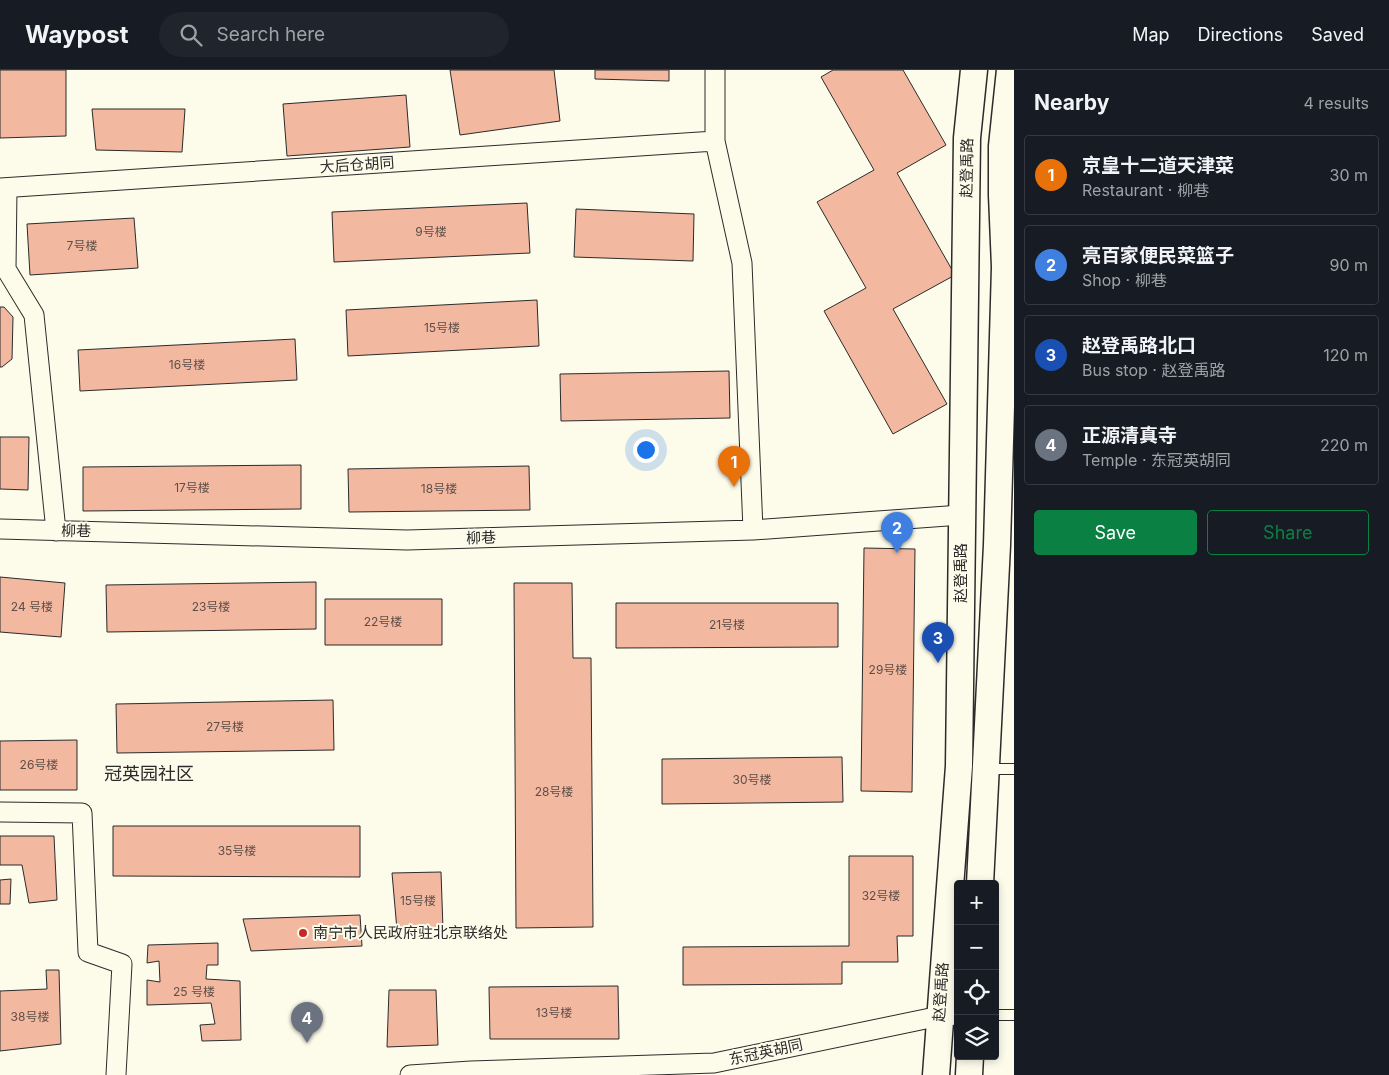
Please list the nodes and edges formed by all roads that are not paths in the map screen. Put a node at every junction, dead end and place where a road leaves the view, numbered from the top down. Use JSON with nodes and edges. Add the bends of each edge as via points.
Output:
{"nodes":[{"id":1,"x":715,"y":70,"type":"edge"},
{"id":2,"x":974,"y":70,"type":"edge"},
{"id":3,"x":1010,"y":70,"type":"edge"},
{"id":4,"x":714,"y":141,"type":"junction"},
{"id":5,"x":3,"y":189,"type":"edge"},
{"id":6,"x":961,"y":515,"type":"junction"},
{"id":7,"x":0,"y":529,"type":"edge"},
{"id":8,"x":753,"y":530,"type":"junction"},
{"id":9,"x":56,"y":531,"type":"junction"},
{"id":10,"x":987,"y":769,"type":"junction"},
{"id":11,"x":1014,"y":769,"type":"edge"},
{"id":12,"x":0,"y":812,"type":"edge"},
{"id":13,"x":980,"y":880,"type":"edge"},
{"id":14,"x":999,"y":1015,"type":"edge"},
{"id":15,"x":1014,"y":1015,"type":"edge"},
{"id":16,"x":949,"y":1016,"type":"edge"},
{"id":17,"x":970,"y":1060,"type":"edge"},
{"id":18,"x":471,"y":1073,"type":"edge"},
{"id":19,"x":116,"y":1075,"type":"edge"},
{"id":20,"x":410,"y":1075,"type":"edge"},
{"id":21,"x":936,"y":1075,"type":"edge"},
{"id":22,"x":970,"y":1075,"type":"edge"}],
"edges":[{"from":1,"to":4,"type":"street"},
{"from":2,"to":6,"type":"main road","name":"赵登禹路","via":[[967,138]]},
{"from":3,"to":10,"type":"main road","via":[[1002,146],[1005,267],[1001,545]]},
{"from":4,"to":5,"type":"street","name":"大后仓胡同"},
{"from":4,"to":8,"type":"street","via":[[742,263]]},
{"from":5,"to":9,"type":"street","via":[[6,269],[34,314]]},
{"from":6,"to":8,"type":"street","name":"柳巷"},
{"from":6,"to":16,"type":"main road","name":"赵登禹路","via":[[958,766]]},
{"from":7,"to":9,"type":"street","name":"柳巷"},
{"from":8,"to":9,"type":"street","name":"柳巷","via":[[407,540]]},
{"from":10,"to":11,"type":"lane"},
{"from":10,"to":13,"type":"main road"},
{"from":12,"to":19,"type":"street","via":[[82,813],[88,952],[122,964]]},
{"from":14,"to":15,"type":"lane"},
{"from":16,"to":18,"type":"street","name":"东冠英胡同","via":[[714,1063]]},
{"from":16,"to":21,"type":"main road","name":"赵登禹路"},
{"from":17,"to":22,"type":"main road"},
{"from":18,"to":20,"type":"street","name":"东冠英胡同"}]}
